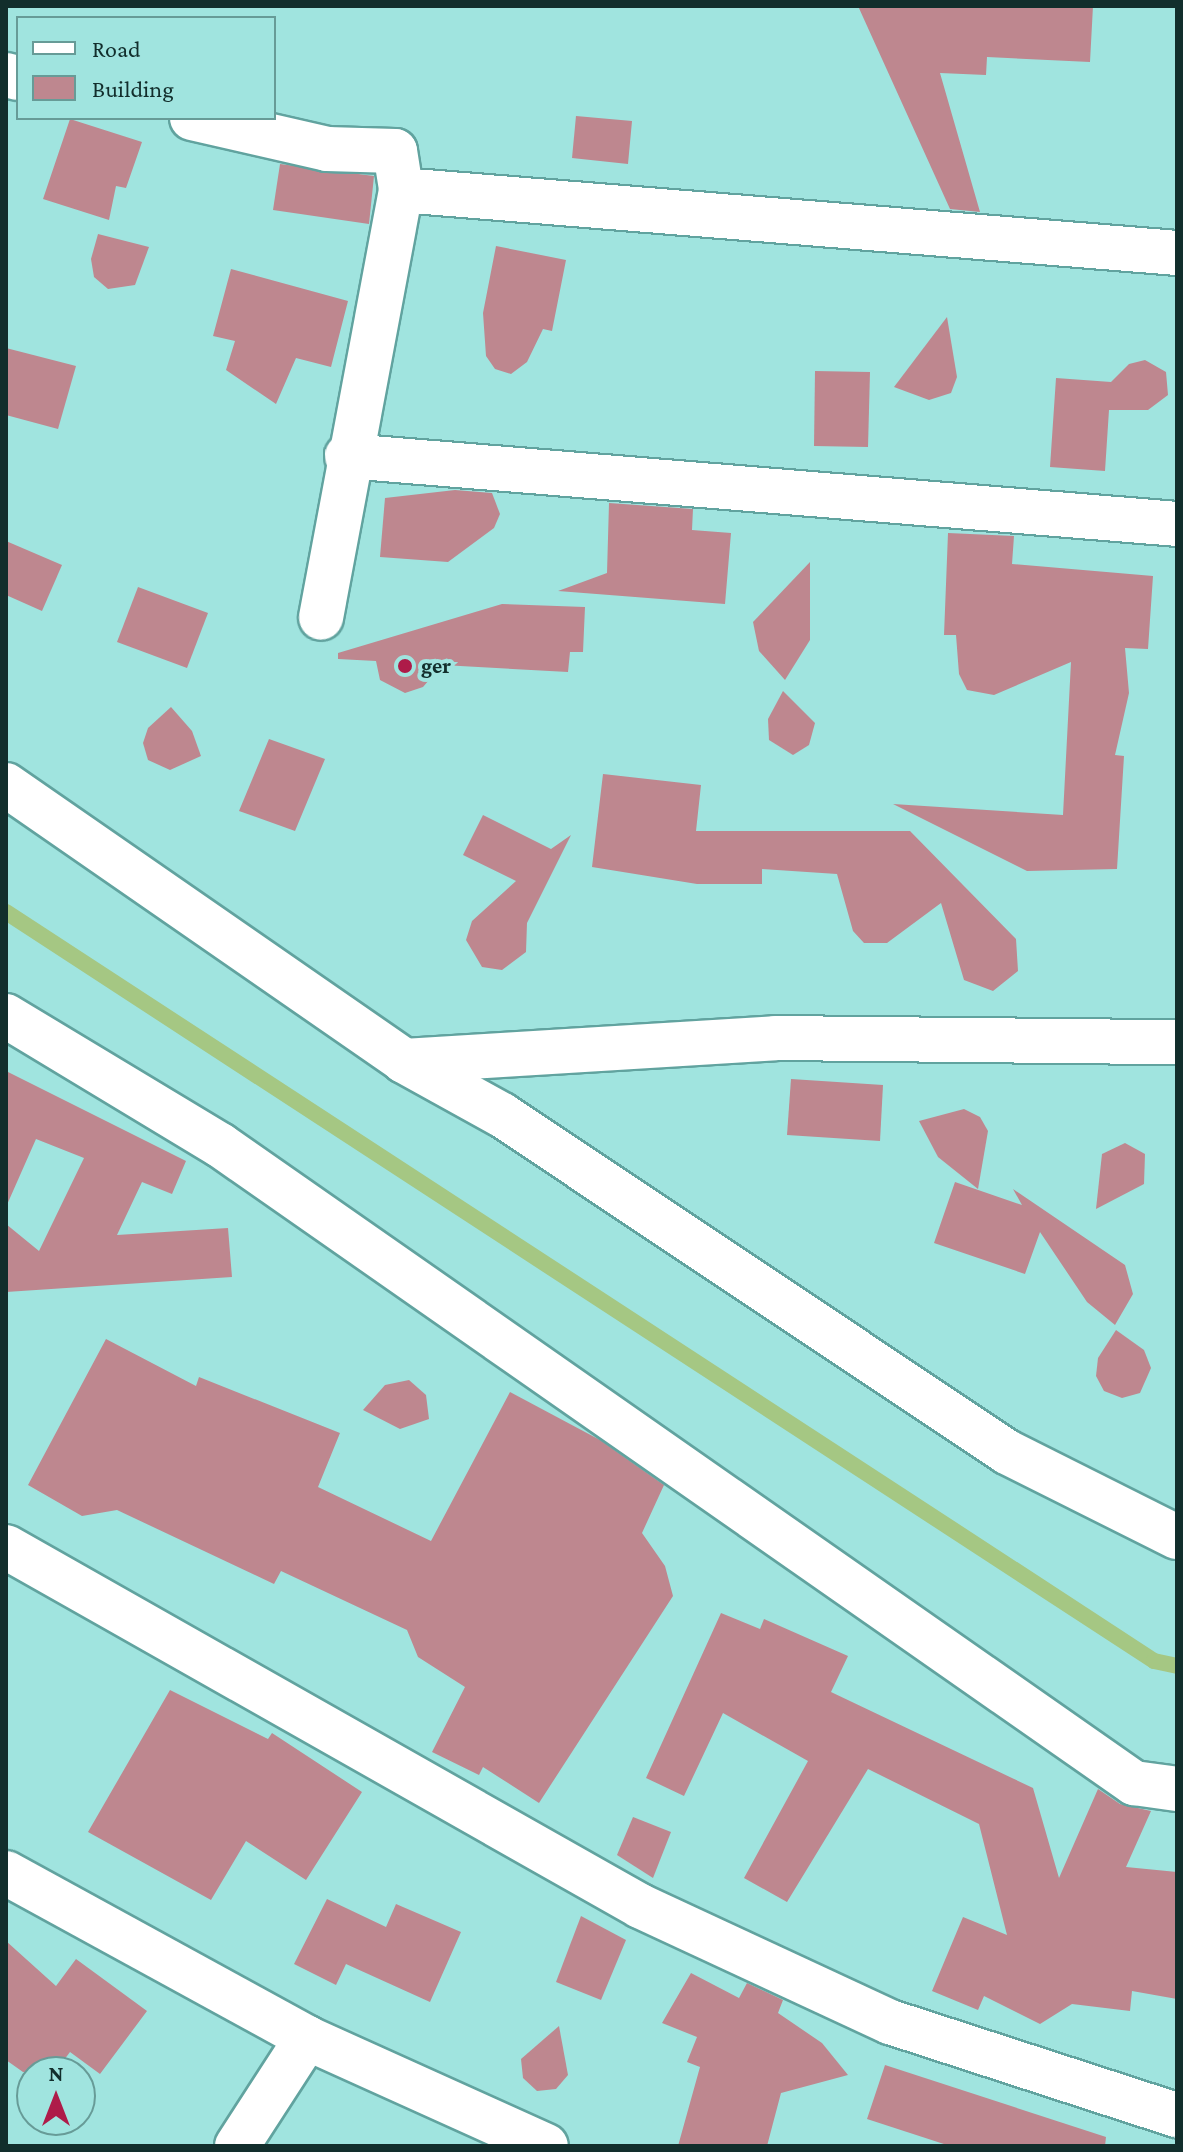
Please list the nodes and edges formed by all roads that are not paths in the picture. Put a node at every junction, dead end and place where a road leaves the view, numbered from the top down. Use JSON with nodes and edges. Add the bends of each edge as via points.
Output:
{"nodes":[{"id":1,"x":201,"y":120,"type":"edge"},
{"id":2,"x":401,"y":190,"type":"junction"},
{"id":3,"x":1177,"y":253,"type":"edge"},
{"id":4,"x":347,"y":456,"type":"junction"},
{"id":5,"x":1177,"y":524,"type":"edge"},
{"id":6,"x":321,"y":618,"type":"dead end"},
{"id":7,"x":6,"y":785,"type":"edge"},
{"id":8,"x":6,"y":1016,"type":"edge"},
{"id":9,"x":1177,"y":1042,"type":"edge"},
{"id":10,"x":404,"y":1061,"type":"junction"},
{"id":11,"x":1177,"y":1537,"type":"edge"},
{"id":12,"x":6,"y":1547,"type":"edge"},
{"id":13,"x":1177,"y":1789,"type":"edge"},
{"id":14,"x":6,"y":1874,"type":"edge"},
{"id":15,"x":307,"y":2038,"type":"junction"},
{"id":16,"x":1177,"y":2115,"type":"edge"},
{"id":17,"x":237,"y":2146,"type":"edge"},
{"id":18,"x":546,"y":2146,"type":"edge"}],
"edges":[{"from":1,"to":2,"type":"street","via":[[327,149],[395,151]]},
{"from":2,"to":3,"type":"street"},
{"from":2,"to":4,"type":"street"},
{"from":4,"to":5,"type":"street"},
{"from":4,"to":6,"type":"street"},
{"from":7,"to":10,"type":"street"},
{"from":8,"to":13,"type":"street","via":[[220,1145],[1134,1783]]},
{"from":9,"to":10,"type":"street","via":[[775,1038]]},
{"from":10,"to":11,"type":"street","via":[[502,1115],[1007,1452]]},
{"from":12,"to":16,"type":"street","via":[[640,1906],[890,2022]]},
{"from":14,"to":15,"type":"street"},
{"from":15,"to":17,"type":"street"},
{"from":15,"to":18,"type":"street"}]}
